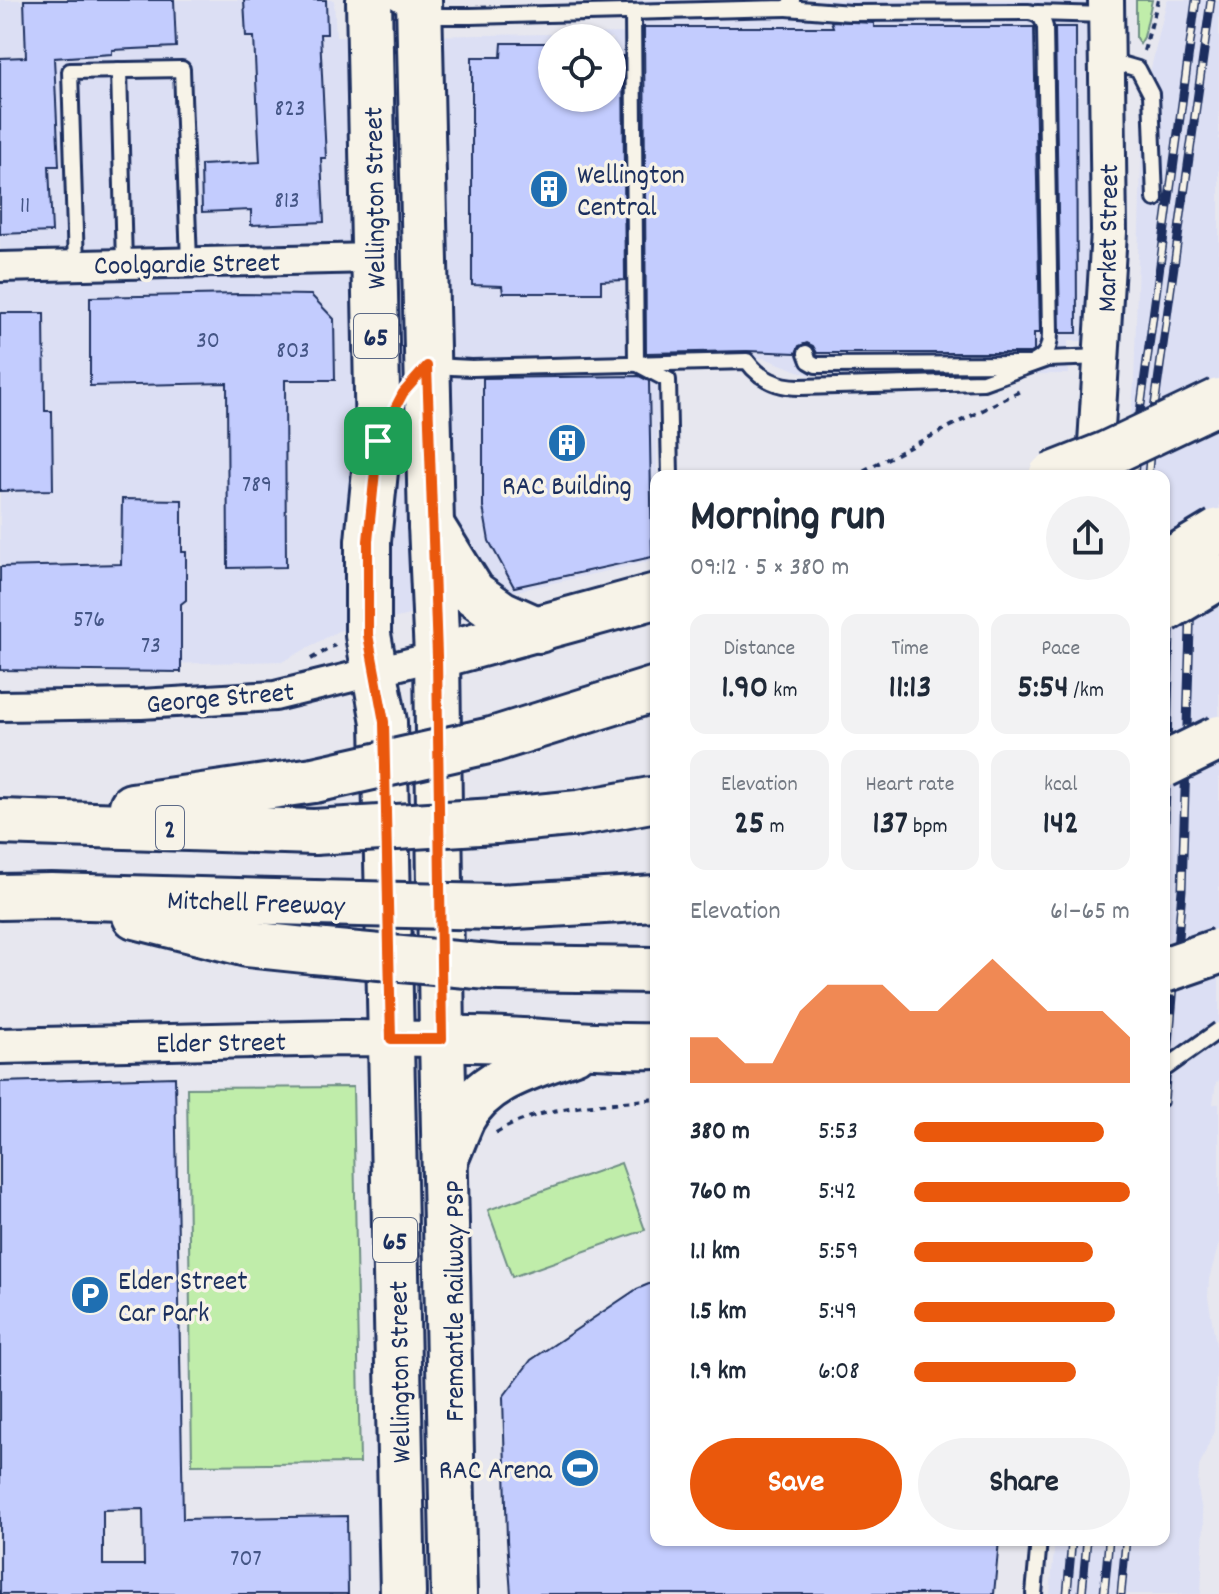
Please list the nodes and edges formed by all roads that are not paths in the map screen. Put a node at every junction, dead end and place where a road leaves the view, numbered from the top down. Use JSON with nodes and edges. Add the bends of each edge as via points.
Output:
{"nodes":[{"id":1,"x":369,"y":0,"type":"edge"},
{"id":2,"x":790,"y":4,"type":"edge"},
{"id":3,"x":1041,"y":7,"type":"edge"},
{"id":4,"x":1106,"y":7,"type":"edge"},
{"id":5,"x":408,"y":12,"type":"edge"},
{"id":6,"x":633,"y":13,"type":"junction"},
{"id":7,"x":1107,"y":60,"type":"junction"},
{"id":8,"x":119,"y":70,"type":"junction"},
{"id":9,"x":1155,"y":199,"type":"dead end"},
{"id":10,"x":374,"y":258,"type":"junction"},
{"id":11,"x":189,"y":262,"type":"junction"},
{"id":12,"x":124,"y":264,"type":"junction"},
{"id":13,"x":76,"y":265,"type":"junction"},
{"id":14,"x":0,"y":267,"type":"edge"},
{"id":15,"x":1102,"y":357,"type":"junction"},
{"id":16,"x":811,"y":359,"type":"dead end"},
{"id":17,"x":636,"y":363,"type":"junction"},
{"id":18,"x":427,"y":366,"type":"junction"},
{"id":19,"x":1219,"y":401,"type":"edge"},
{"id":20,"x":378,"y":441,"type":"junction"},
{"id":21,"x":670,"y":470,"type":"edge"},
{"id":22,"x":1066,"y":470,"type":"edge"},
{"id":23,"x":1094,"y":470,"type":"edge"},
{"id":24,"x":431,"y":525,"type":"junction"},
{"id":25,"x":1219,"y":531,"type":"edge"},
{"id":26,"x":1170,"y":560,"type":"edge"},
{"id":27,"x":1219,"y":577,"type":"edge"},
{"id":28,"x":650,"y":598,"type":"edge"},
{"id":29,"x":1170,"y":606,"type":"edge"},
{"id":30,"x":539,"y":630,"type":"junction"},
{"id":31,"x":437,"y":656,"type":"junction"},
{"id":32,"x":375,"y":672,"type":"junction"},
{"id":33,"x":650,"y":691,"type":"edge"},
{"id":34,"x":0,"y":706,"type":"edge"},
{"id":35,"x":1219,"y":738,"type":"edge"},
{"id":36,"x":1170,"y":762,"type":"edge"},
{"id":37,"x":1219,"y":773,"type":"edge"},
{"id":38,"x":1170,"y":785,"type":"edge"},
{"id":39,"x":650,"y":800,"type":"edge"},
{"id":40,"x":13,"y":822,"type":"edge"},
{"id":41,"x":51,"y":896,"type":"junction"},
{"id":42,"x":0,"y":897,"type":"edge"},
{"id":43,"x":650,"y":898,"type":"edge"},
{"id":44,"x":1219,"y":951,"type":"edge"},
{"id":45,"x":1170,"y":968,"type":"edge"},
{"id":46,"x":650,"y":970,"type":"edge"},
{"id":47,"x":1219,"y":1030,"type":"edge"},
{"id":48,"x":391,"y":1039,"type":"junction"},
{"id":49,"x":442,"y":1039,"type":"junction"},
{"id":50,"x":591,"y":1044,"type":"junction"},
{"id":51,"x":0,"y":1046,"type":"edge"},
{"id":52,"x":650,"y":1046,"type":"edge"},
{"id":53,"x":1170,"y":1065,"type":"edge"},
{"id":54,"x":445,"y":1160,"type":"junction"},
{"id":55,"x":1038,"y":1546,"type":"edge"},
{"id":56,"x":403,"y":1594,"type":"edge"},
{"id":57,"x":454,"y":1594,"type":"edge"},
{"id":58,"x":1034,"y":1594,"type":"edge"}],
"edges":[{"from":1,"to":10,"type":"main road","name":"Wellington Street","number":"65","via":[[379,64]]},
{"from":2,"to":3,"type":"lane","via":[[851,13]]},
{"from":2,"to":6,"type":"lane"},
{"from":3,"to":4,"type":"lane"},
{"from":3,"to":16,"type":"lane","via":[[1050,333],[1044,357],[1031,364]]},
{"from":4,"to":7,"type":"street","name":"Market Street"},
{"from":5,"to":6,"type":"lane"},
{"from":5,"to":18,"type":"main road","name":"Wellington Street","number":"65"},
{"from":6,"to":17,"type":"lane"},
{"from":7,"to":9,"type":"lane","via":[[1138,69],[1151,94]]},
{"from":7,"to":15,"type":"street","name":"Market Street","via":[[1109,232]]},
{"from":8,"to":11,"type":"lane","via":[[182,69]]},
{"from":8,"to":12,"type":"lane"},
{"from":8,"to":13,"type":"lane","via":[[70,71]]},
{"from":10,"to":11,"type":"street","name":"Coolgardie Street"},
{"from":10,"to":20,"type":"main road","name":"Wellington Street","number":"65"},
{"from":11,"to":12,"type":"street","name":"Coolgardie Street"},
{"from":12,"to":13,"type":"street","name":"Coolgardie Street"},
{"from":13,"to":14,"type":"street","name":"Coolgardie Street"},
{"from":15,"to":17,"type":"lane","via":[[1047,359],[983,382],[800,387],[764,378],[747,361]]},
{"from":15,"to":23,"type":"street","name":"Market Street"},
{"from":17,"to":18,"type":"lane"},
{"from":17,"to":21,"type":"lane","via":[[668,380]]},
{"from":18,"to":20,"type":"main road","via":[[403,393]]},
{"from":18,"to":24,"type":"main road","name":"Wellington Street","number":"65"},
{"from":19,"to":22,"type":"main road","bridge":true},
{"from":20,"to":32,"type":"main road","name":"Wellington Street","number":"65","via":[[368,541],[368,635]]},
{"from":24,"to":30,"type":"main road","via":[[473,593]]},
{"from":24,"to":31,"type":"main road","name":"Wellington Street","number":"65"},
{"from":25,"to":26,"type":"main road","bridge":true},
{"from":27,"to":29,"type":"main road","bridge":true},
{"from":28,"to":30,"type":"main road"},
{"from":30,"to":31,"type":"main road"},
{"from":31,"to":32,"type":"street","name":"George Street"},
{"from":31,"to":49,"type":"main road","name":"Wellington Street","number":"65"},
{"from":32,"to":34,"type":"street","name":"George Street","via":[[275,696]]},
{"from":32,"to":48,"type":"main road","name":"Wellington Street","number":"65","via":[[384,722]]},
{"from":33,"to":40,"type":"main road","bridge":true,"via":[[492,740],[314,780]]},
{"from":35,"to":36,"type":"main road","bridge":true},
{"from":37,"to":38,"type":"main road"},
{"from":39,"to":40,"type":"main road","number":"2","bridge":true,"via":[[495,821],[314,832]]},
{"from":41,"to":42,"type":"main road","name":"Mitchell Freeway"},
{"from":41,"to":43,"type":"main road","name":"Mitchell Freeway","bridge":true,"via":[[498,907]]},
{"from":41,"to":46,"type":"main road","bridge":true,"via":[[247,944],[500,968]]},
{"from":44,"to":45,"type":"main road","bridge":true},
{"from":47,"to":53,"type":"lane","bridge":true},
{"from":48,"to":49,"type":"street","name":"Elder Street"},
{"from":48,"to":51,"type":"street","name":"Elder Street"},
{"from":48,"to":56,"type":"main road","name":"Wellington Street","number":"65"},
{"from":49,"to":50,"type":"main road"},
{"from":49,"to":54,"type":"main road","name":"Wellington Street","number":"65"},
{"from":50,"to":52,"type":"main road"},
{"from":50,"to":54,"type":"main road","via":[[492,1085],[464,1117]]},
{"from":54,"to":57,"type":"main road","name":"Wellington Street","number":"65"},
{"from":55,"to":58,"type":"lane"}]}
